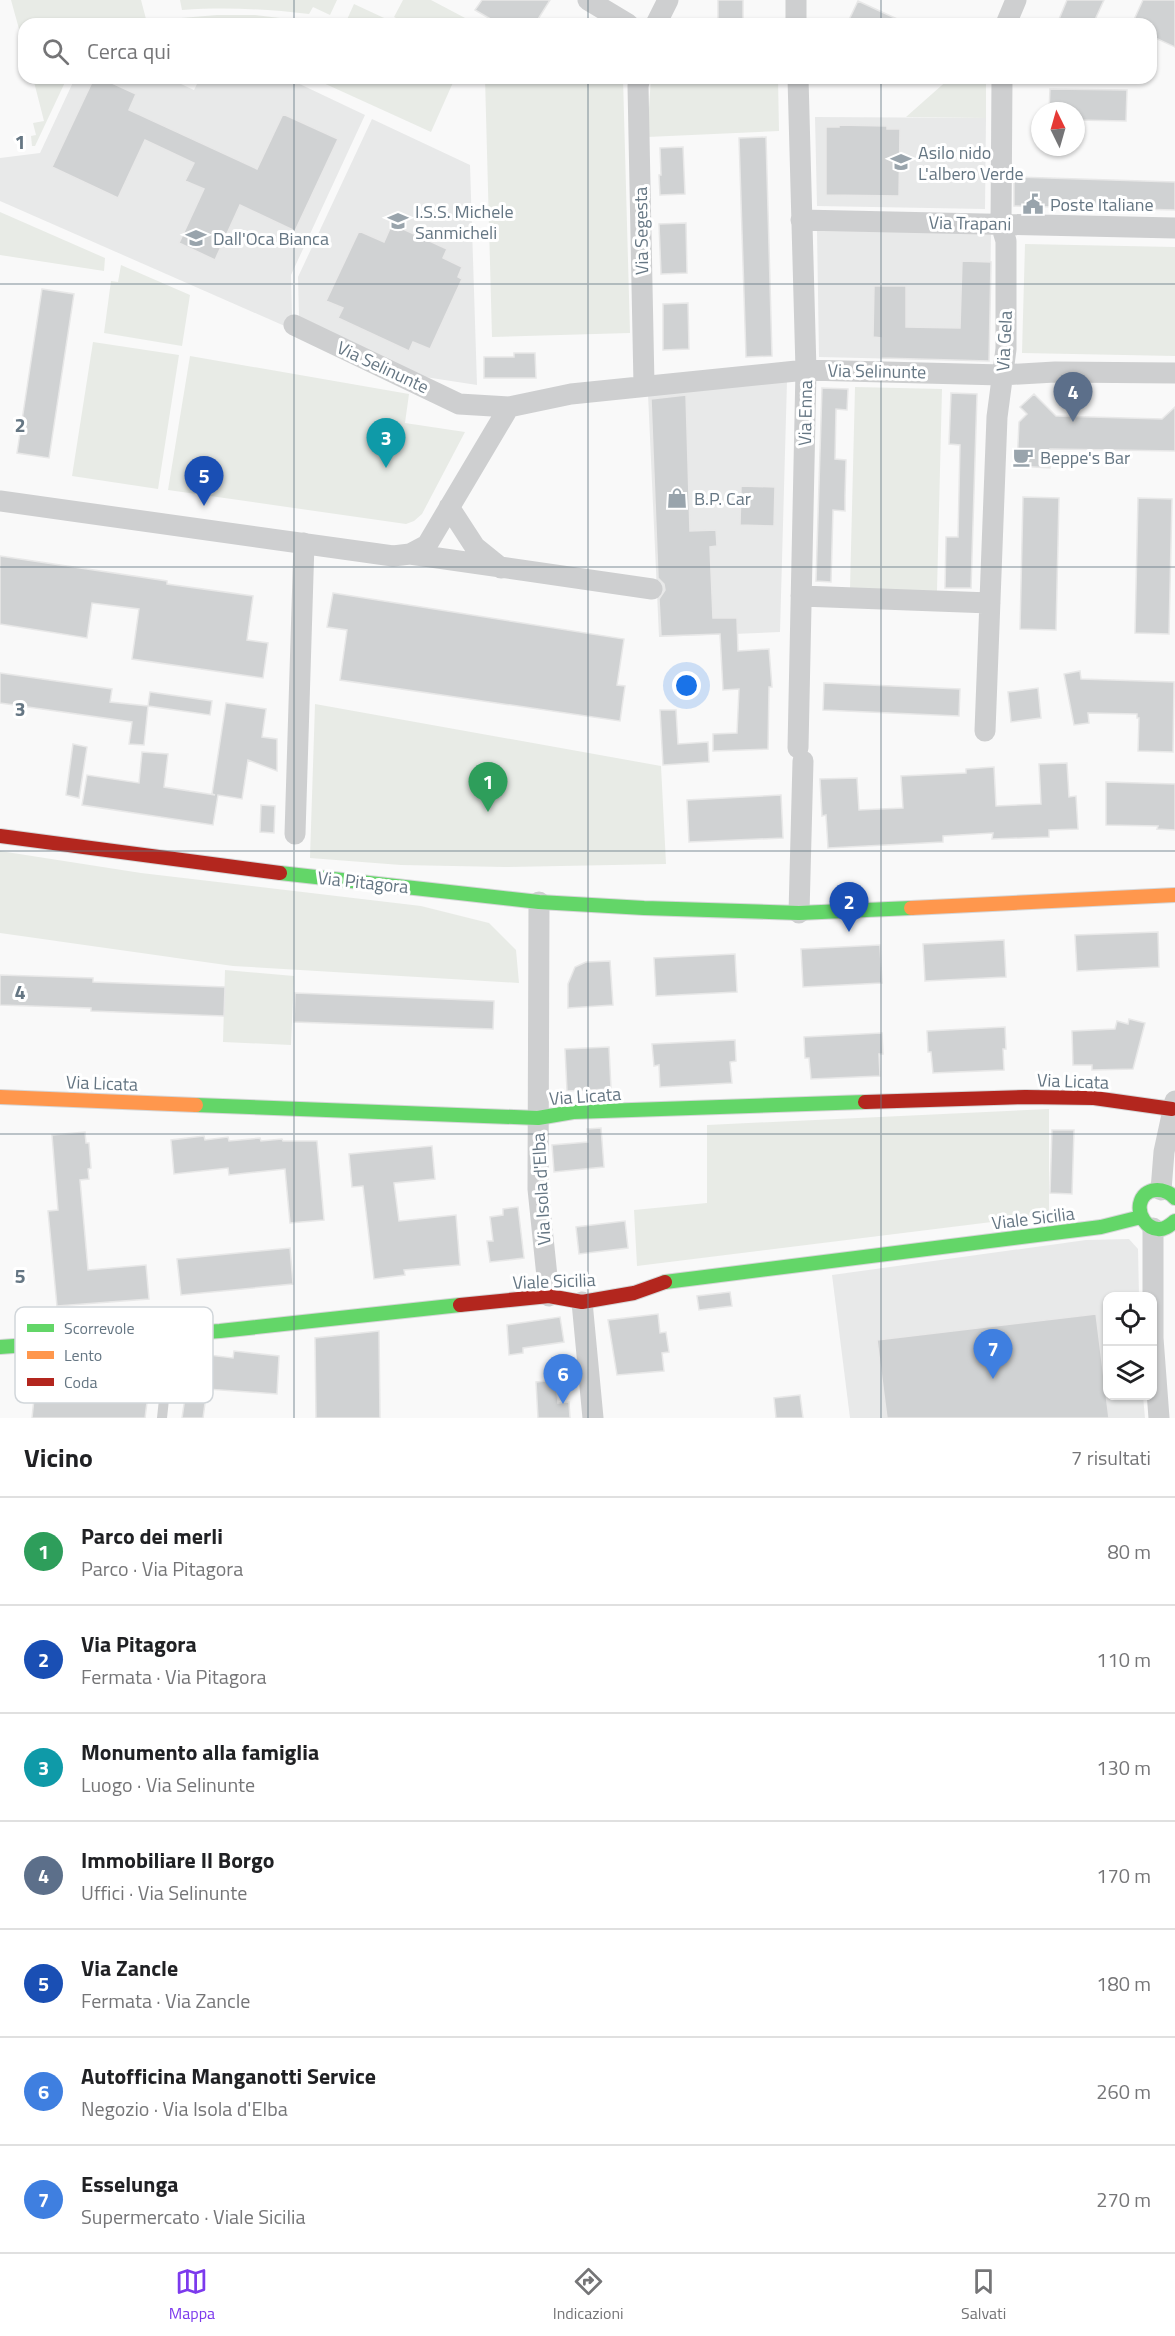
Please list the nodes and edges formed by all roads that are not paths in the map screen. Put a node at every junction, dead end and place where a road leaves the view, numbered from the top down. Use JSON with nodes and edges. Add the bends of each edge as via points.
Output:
{"nodes":[{"id":1,"x":588,"y":0,"type":"edge"},
{"id":2,"x":668,"y":0,"type":"edge"},
{"id":3,"x":796,"y":0,"type":"edge"},
{"id":4,"x":1016,"y":0,"type":"edge"},
{"id":5,"x":618,"y":18,"type":"edge"},
{"id":6,"x":659,"y":18,"type":"edge"},
{"id":7,"x":796,"y":18,"type":"edge"},
{"id":8,"x":1008,"y":18,"type":"edge"},
{"id":9,"x":639,"y":84,"type":"edge"},
{"id":10,"x":798,"y":84,"type":"edge"},
{"id":11,"x":1002,"y":84,"type":"edge"},
{"id":12,"x":801,"y":219,"type":"junction"},
{"id":13,"x":1001,"y":224,"type":"junction"},
{"id":14,"x":1175,"y":228,"type":"edge"},
{"id":15,"x":294,"y":325,"type":"dead end"},
{"id":16,"x":806,"y":370,"type":"junction"},
{"id":17,"x":1175,"y":373,"type":"edge"},
{"id":18,"x":1002,"y":375,"type":"junction"},
{"id":19,"x":644,"y":385,"type":"junction"},
{"id":20,"x":509,"y":407,"type":"junction"},
{"id":21,"x":0,"y":501,"type":"edge"},
{"id":22,"x":449,"y":507,"type":"junction"},
{"id":23,"x":304,"y":543,"type":"junction"},
{"id":24,"x":410,"y":554,"type":"junction"},
{"id":25,"x":501,"y":568,"type":"junction"},
{"id":26,"x":652,"y":590,"type":"dead end"},
{"id":27,"x":801,"y":596,"type":"junction"},
{"id":28,"x":990,"y":603,"type":"junction"},
{"id":29,"x":985,"y":731,"type":"dead end"},
{"id":30,"x":295,"y":834,"type":"dead end"},
{"id":31,"x":0,"y":836,"type":"edge"},
{"id":32,"x":1175,"y":895,"type":"edge"},
{"id":33,"x":539,"y":902,"type":"junction"},
{"id":34,"x":799,"y":913,"type":"junction"},
{"id":35,"x":0,"y":1097,"type":"edge"},
{"id":36,"x":1174,"y":1105,"type":"edge"},
{"id":37,"x":538,"y":1118,"type":"junction"},
{"id":38,"x":1168,"y":1194,"type":"edge"},
{"id":39,"x":1175,"y":1221,"type":"edge"},
{"id":40,"x":1147,"y":1222,"type":"junction"},
{"id":41,"x":549,"y":1296,"type":"junction"},
{"id":42,"x":582,"y":1302,"type":"junction"},
{"id":43,"x":213,"y":1331,"type":"edge"},
{"id":44,"x":15,"y":1346,"type":"edge"},
{"id":45,"x":0,"y":1347,"type":"edge"},
{"id":46,"x":164,"y":1403,"type":"edge"},
{"id":47,"x":162,"y":1418,"type":"edge"},
{"id":48,"x":593,"y":1418,"type":"edge"},
{"id":49,"x":1159,"y":1418,"type":"edge"}],
"edges":[{"from":1,"to":5,"type":"street"},
{"from":2,"to":6,"type":"street"},
{"from":3,"to":7,"type":"street"},
{"from":4,"to":8,"type":"street"},
{"from":9,"to":19,"type":"street","name":"Via Segesta"},
{"from":10,"to":12,"type":"street","name":"Via Enna"},
{"from":11,"to":13,"type":"street","name":"Via Gela"},
{"from":12,"to":13,"type":"street","name":"Via Trapani"},
{"from":12,"to":16,"type":"street","name":"Via Enna"},
{"from":13,"to":14,"type":"street","name":"Via Trapani"},
{"from":13,"to":18,"type":"street","name":"Via Gela","via":[[1006,242],[1006,348]]},
{"from":15,"to":20,"type":"street","name":"Via Selinunte","via":[[459,404]]},
{"from":16,"to":18,"type":"street","name":"Via Selinunte"},
{"from":16,"to":19,"type":"street","name":"Via Selinunte"},
{"from":16,"to":27,"type":"street","name":"Via Enna"},
{"from":17,"to":18,"type":"street","name":"Via Selinunte"},
{"from":18,"to":28,"type":"street","name":"Via Gela","via":[[996,417]]},
{"from":19,"to":20,"type":"street","name":"Via Selinunte"},
{"from":20,"to":22,"type":"street"},
{"from":21,"to":23,"type":"street"},
{"from":22,"to":24,"type":"street","via":[[427,545]]},
{"from":22,"to":25,"type":"street","via":[[475,547]]},
{"from":23,"to":24,"type":"street","via":[[393,556]]},
{"from":23,"to":30,"type":"street"},
{"from":24,"to":25,"type":"street"},
{"from":25,"to":26,"type":"street"},
{"from":27,"to":28,"type":"street"},
{"from":27,"to":34,"type":"street","name":"Via Enna"},
{"from":28,"to":29,"type":"street","name":"Via Gela"},
{"from":31,"to":33,"type":"street","name":"Via Pitagora"},
{"from":32,"to":34,"type":"street","name":"Via Pitagora"},
{"from":33,"to":34,"type":"street","name":"Via Pitagora"},
{"from":33,"to":37,"type":"street","name":"Via Isola d'Elba"},
{"from":35,"to":37,"type":"street","name":"Via Licata"},
{"from":36,"to":37,"type":"street","name":"Via Licata","via":[[1025,1097],[573,1112]]},
{"from":36,"to":38,"type":"street","via":[[1164,1152]]},
{"from":37,"to":41,"type":"street","name":"Via Isola d'Elba","via":[[538,1189]]},
{"from":38,"to":40,"type":"street","via":[[1154,1190],[1143,1197],[1139,1210]]},
{"from":39,"to":40,"type":"street","name":"Viale Sicilia","via":[[1165,1228]]},
{"from":40,"to":42,"type":"street","name":"Viale Sicilia","via":[[660,1283],[634,1293]]},
{"from":40,"to":49,"type":"street"},
{"from":41,"to":42,"type":"street","name":"Viale Sicilia"},
{"from":41,"to":43,"type":"street","name":"Viale Sicilia"},
{"from":42,"to":48,"type":"street"},
{"from":44,"to":45,"type":"street","name":"Viale Sicilia"},
{"from":46,"to":47,"type":"lane"}]}
